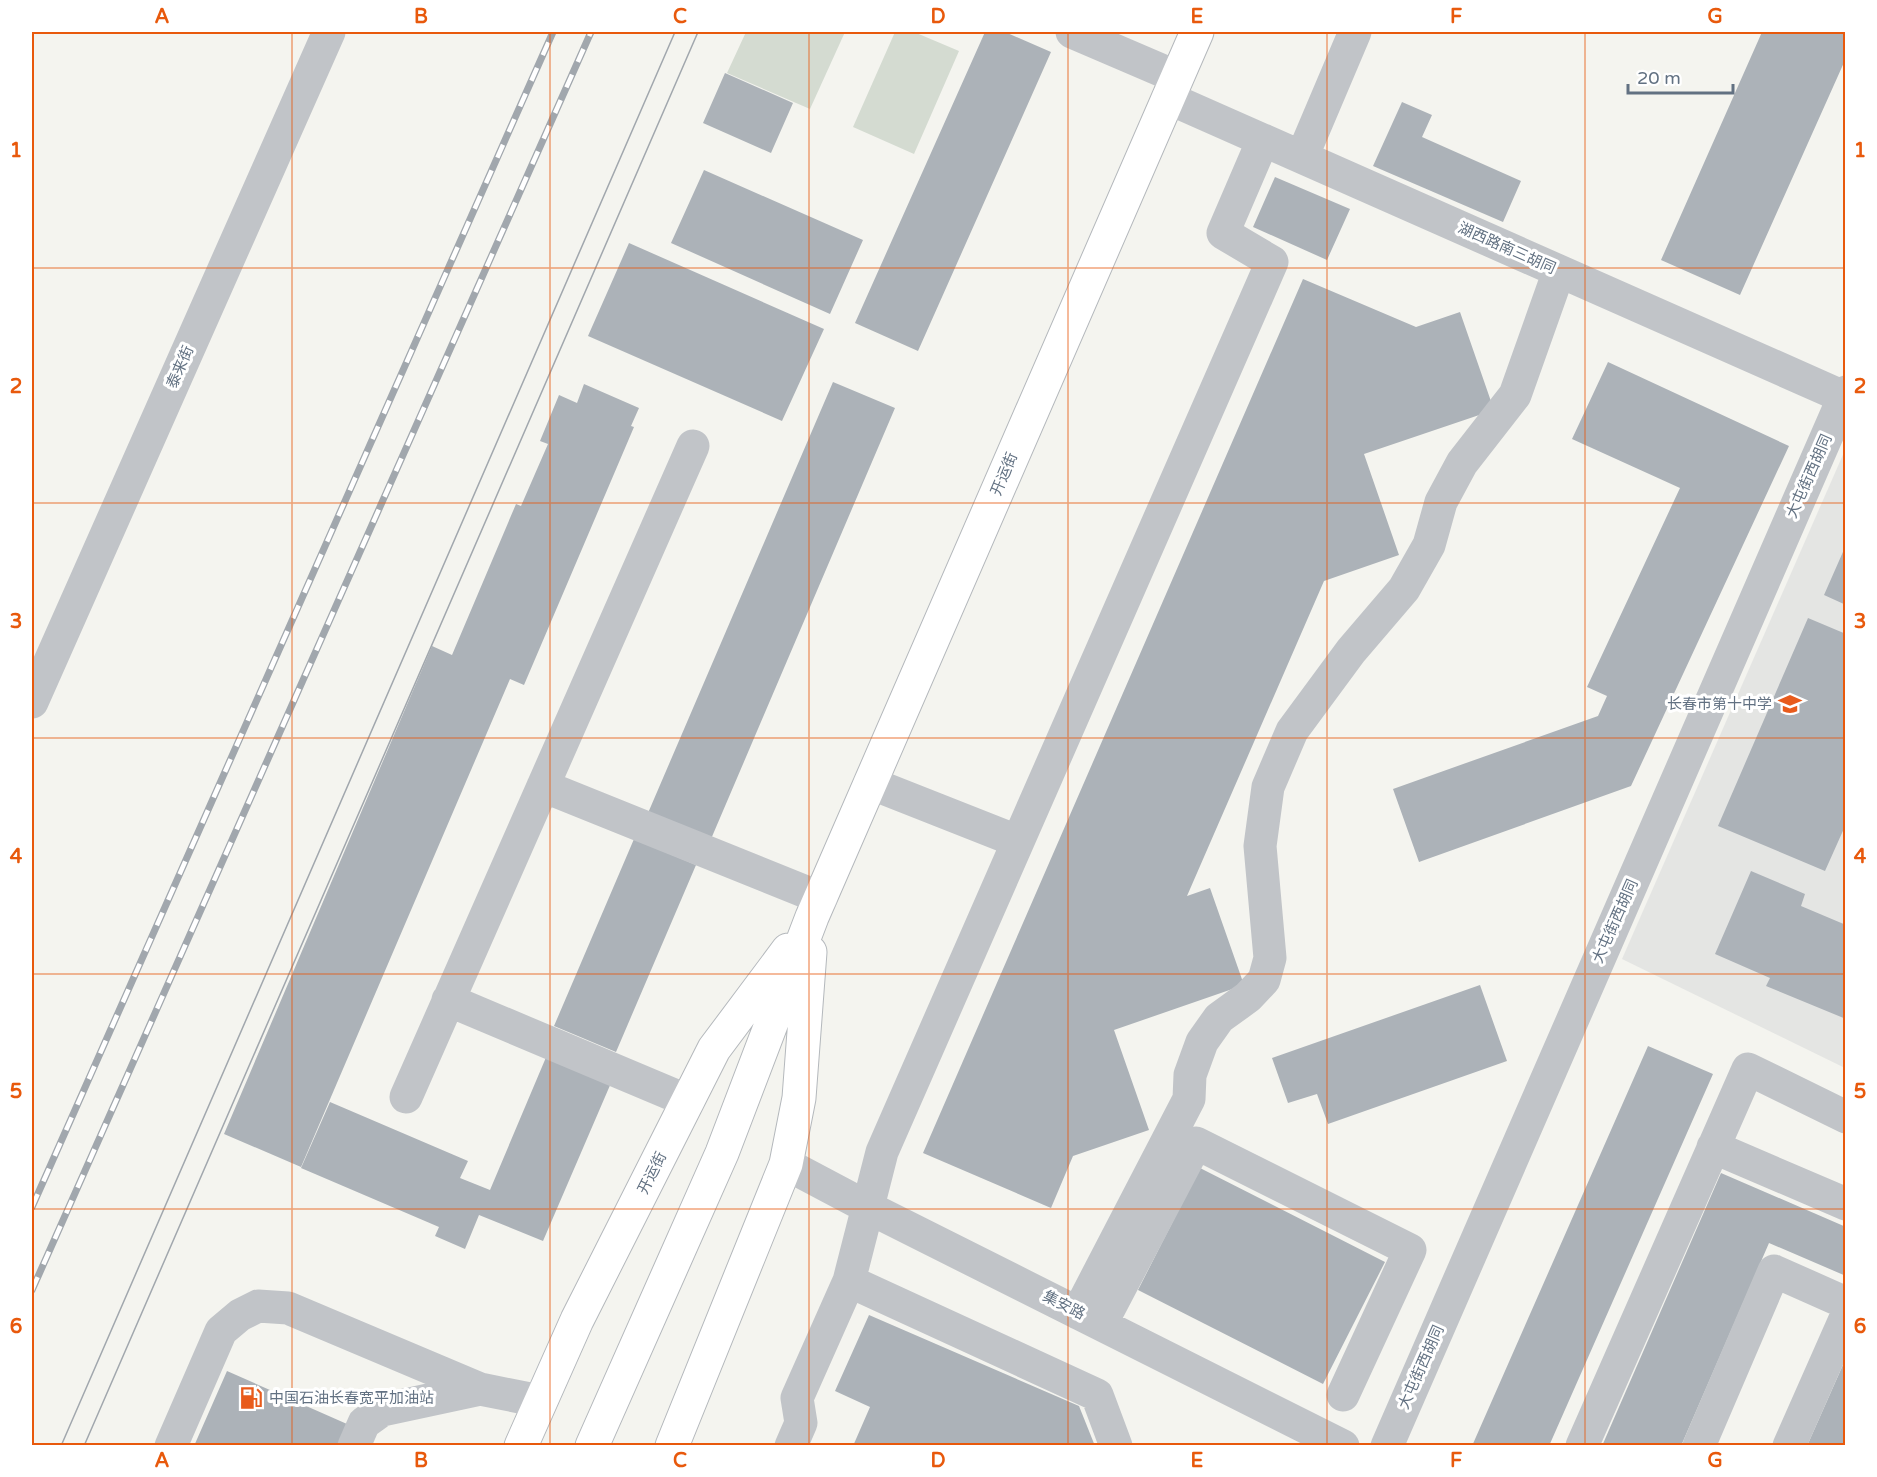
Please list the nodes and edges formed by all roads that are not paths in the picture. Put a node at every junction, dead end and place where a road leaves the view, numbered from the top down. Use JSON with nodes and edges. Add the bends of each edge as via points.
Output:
{"nodes":[{"id":1,"x":329,"y":32,"type":"edge"},
{"id":2,"x":1197,"y":32,"type":"edge"},
{"id":3,"x":1355,"y":32,"type":"edge"},
{"id":4,"x":1082,"y":33,"type":"edge"},
{"id":5,"x":1172,"y":87,"type":"junction"},
{"id":6,"x":1263,"y":140,"type":"junction"},
{"id":7,"x":1302,"y":157,"type":"junction"},
{"id":8,"x":1558,"y":271,"type":"junction"},
{"id":9,"x":1845,"y":396,"type":"edge"},
{"id":10,"x":693,"y":446,"type":"dead end"},
{"id":11,"x":32,"y":702,"type":"edge"},
{"id":12,"x":870,"y":783,"type":"junction"},
{"id":13,"x":543,"y":786,"type":"junction"},
{"id":14,"x":1017,"y":841,"type":"junction"},
{"id":15,"x":816,"y":908,"type":"junction"},
{"id":16,"x":448,"y":1000,"type":"junction"},
{"id":17,"x":406,"y":1097,"type":"dead end"},
{"id":18,"x":688,"y":1101,"type":"junction"},
{"id":19,"x":1845,"y":1117,"type":"edge"},
{"id":20,"x":1713,"y":1147,"type":"junction"},
{"id":21,"x":786,"y":1164,"type":"junction"},
{"id":22,"x":1845,"y":1204,"type":"edge"},
{"id":23,"x":869,"y":1208,"type":"junction"},
{"id":24,"x":849,"y":1281,"type":"junction"},
{"id":25,"x":1845,"y":1303,"type":"edge"},
{"id":26,"x":1845,"y":1317,"type":"edge"},
{"id":27,"x":1090,"y":1318,"type":"junction"},
{"id":28,"x":480,"y":1389,"type":"junction"},
{"id":29,"x":1344,"y":1395,"type":"dead end"},
{"id":30,"x":540,"y":1401,"type":"junction"},
{"id":31,"x":171,"y":1446,"type":"edge"},
{"id":32,"x":354,"y":1446,"type":"edge"},
{"id":33,"x":520,"y":1446,"type":"edge"},
{"id":34,"x":592,"y":1446,"type":"edge"},
{"id":35,"x":672,"y":1446,"type":"edge"},
{"id":36,"x":791,"y":1446,"type":"edge"},
{"id":37,"x":1116,"y":1446,"type":"edge"},
{"id":38,"x":1343,"y":1446,"type":"edge"},
{"id":39,"x":1387,"y":1446,"type":"edge"},
{"id":40,"x":1582,"y":1446,"type":"edge"},
{"id":41,"x":1699,"y":1446,"type":"edge"},
{"id":42,"x":1789,"y":1446,"type":"edge"}],
"edges":[{"from":1,"to":11,"type":"street","name":"泰来街"},
{"from":2,"to":5,"type":"main road","name":"开运街"},
{"from":3,"to":7,"type":"street"},
{"from":4,"to":5,"type":"street","name":"湖西路南三胡同"},
{"from":5,"to":6,"type":"street","name":"湖西路南三胡同"},
{"from":5,"to":12,"type":"main road","name":"开运街"},
{"from":6,"to":7,"type":"street","name":"湖西路南三胡同"},
{"from":6,"to":14,"type":"street","via":[[1223,232],[1272,262]]},
{"from":7,"to":8,"type":"street","name":"湖西路南三胡同"},
{"from":8,"to":9,"type":"street","name":"湖西路南三胡同"},
{"from":8,"to":27,"type":"street","via":[[1515,395],[1462,463],[1440,502],[1429,545],[1404,589],[1292,731],[1268,787],[1260,846],[1269,958],[1264,980],[1219,1018],[1202,1042],[1190,1075],[1189,1099]]},
{"from":9,"to":39,"type":"street","name":"大屯街西胡同"},
{"from":10,"to":13,"type":"street"},
{"from":12,"to":14,"type":"street"},
{"from":12,"to":15,"type":"main road","name":"开运街"},
{"from":13,"to":15,"type":"street"},
{"from":13,"to":16,"type":"street"},
{"from":14,"to":23,"type":"street","via":[[882,1152]]},
{"from":15,"to":18,"type":"main road","name":"开运街","via":[[714,1049]]},
{"from":15,"to":21,"type":"main road","name":"开运街","via":[[798,1098]]},
{"from":15,"to":34,"type":"main road","name":"开运街","via":[[722,1153]]},
{"from":16,"to":17,"type":"street"},
{"from":16,"to":18,"type":"street"},
{"from":18,"to":30,"type":"main road","name":"开运街"},
{"from":19,"to":20,"type":"street","via":[[1748,1068]]},
{"from":20,"to":22,"type":"street"},
{"from":20,"to":40,"type":"street"},
{"from":21,"to":23,"type":"street","name":"集安路"},
{"from":21,"to":35,"type":"main road","name":"开运街"},
{"from":23,"to":24,"type":"street"},
{"from":23,"to":27,"type":"street","name":"集安路"},
{"from":24,"to":36,"type":"street","via":[[797,1398],[801,1423]]},
{"from":24,"to":37,"type":"street","via":[[1097,1395]]},
{"from":25,"to":41,"type":"street","via":[[1774,1271]]},
{"from":26,"to":42,"type":"street"},
{"from":27,"to":29,"type":"street","via":[[1196,1143],[1410,1250]]},
{"from":27,"to":38,"type":"street","name":"集安路"},
{"from":28,"to":30,"type":"street"},
{"from":28,"to":31,"type":"street","via":[[288,1308],[258,1306],[221,1331]]},
{"from":28,"to":32,"type":"street","via":[[382,1410],[364,1423]]},
{"from":30,"to":33,"type":"main road","name":"开运街"}]}
